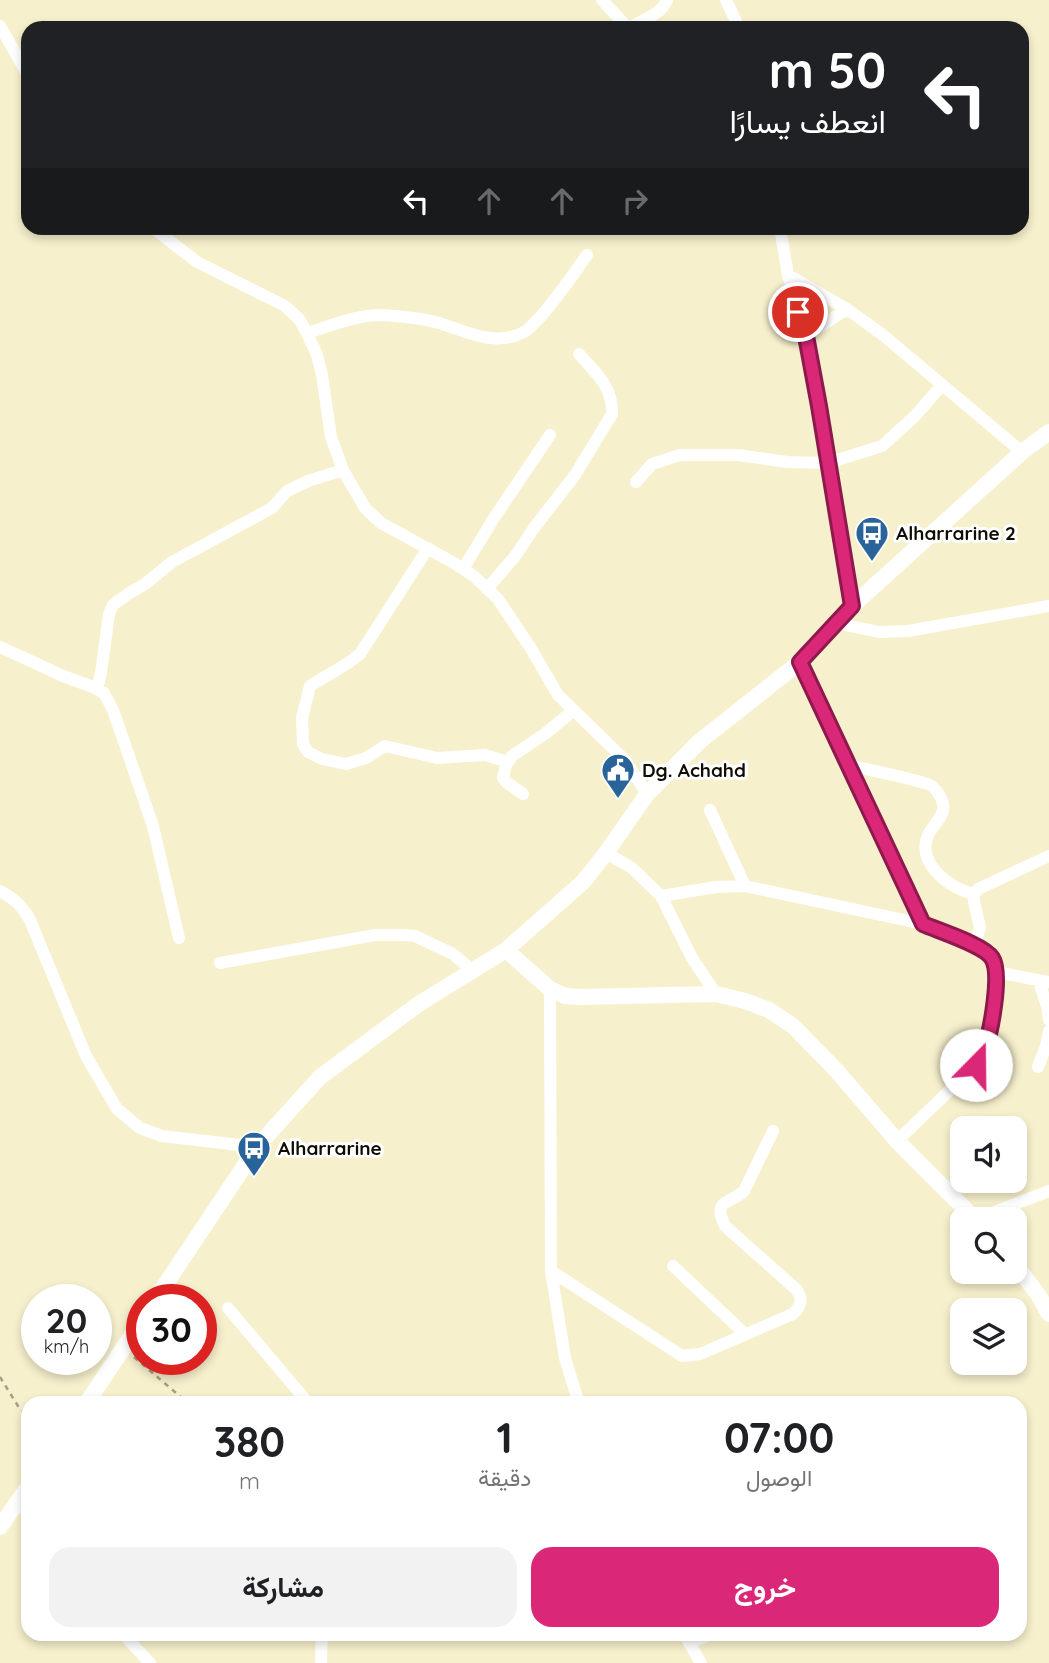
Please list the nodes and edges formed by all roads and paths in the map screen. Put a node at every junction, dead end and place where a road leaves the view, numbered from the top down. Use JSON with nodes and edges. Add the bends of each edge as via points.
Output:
{"nodes":[{"id":1,"x":602,"y":0,"type":"edge"},
{"id":2,"x":667,"y":0,"type":"edge"},
{"id":3,"x":726,"y":0,"type":"edge"},
{"id":4,"x":622,"y":21,"type":"edge"},
{"id":5,"x":641,"y":21,"type":"edge"},
{"id":6,"x":736,"y":21,"type":"edge"},
{"id":7,"x":0,"y":26,"type":"edge"},
{"id":8,"x":21,"y":63,"type":"edge"},
{"id":9,"x":162,"y":235,"type":"edge"},
{"id":10,"x":781,"y":235,"type":"edge"},
{"id":11,"x":587,"y":256,"type":"dead end"},
{"id":12,"x":788,"y":275,"type":"junction"},
{"id":13,"x":847,"y":310,"type":"junction"},
{"id":14,"x":307,"y":333,"type":"junction"},
{"id":15,"x":806,"y":336,"type":"junction"},
{"id":16,"x":579,"y":354,"type":"dead end"},
{"id":17,"x":942,"y":385,"type":"junction"},
{"id":18,"x":1049,"y":432,"type":"edge"},
{"id":19,"x":550,"y":435,"type":"dead end"},
{"id":20,"x":1022,"y":452,"type":"junction"},
{"id":21,"x":828,"y":463,"type":"junction"},
{"id":22,"x":344,"y":470,"type":"junction"},
{"id":23,"x":636,"y":482,"type":"dead end"},
{"id":24,"x":428,"y":548,"type":"junction"},
{"id":25,"x":463,"y":569,"type":"junction"},
{"id":26,"x":487,"y":589,"type":"junction"},
{"id":27,"x":852,"y":606,"type":"junction"},
{"id":28,"x":1049,"y":606,"type":"edge"},
{"id":29,"x":836,"y":624,"type":"junction"},
{"id":30,"x":0,"y":647,"type":"edge"},
{"id":31,"x":800,"y":662,"type":"junction"},
{"id":32,"x":97,"y":689,"type":"junction"},
{"id":33,"x":574,"y":710,"type":"junction"},
{"id":34,"x":508,"y":762,"type":"junction"},
{"id":35,"x":849,"y":765,"type":"junction"},
{"id":36,"x":523,"y":794,"type":"dead end"},
{"id":37,"x":648,"y":794,"type":"junction"},
{"id":38,"x":710,"y":810,"type":"dead end"},
{"id":39,"x":606,"y":853,"type":"junction"},
{"id":40,"x":1049,"y":856,"type":"edge"},
{"id":41,"x":745,"y":886,"type":"junction"},
{"id":42,"x":0,"y":891,"type":"edge"},
{"id":43,"x":974,"y":894,"type":"junction"},
{"id":44,"x":662,"y":896,"type":"junction"},
{"id":45,"x":923,"y":924,"type":"junction"},
{"id":46,"x":179,"y":938,"type":"dead end"},
{"id":47,"x":975,"y":946,"type":"junction"},
{"id":48,"x":506,"y":950,"type":"junction"},
{"id":49,"x":220,"y":963,"type":"dead end"},
{"id":50,"x":473,"y":971,"type":"junction"},
{"id":51,"x":996,"y":972,"type":"junction"},
{"id":52,"x":1044,"y":982,"type":"edge"},
{"id":53,"x":550,"y":989,"type":"junction"},
{"id":54,"x":716,"y":993,"type":"junction"},
{"id":55,"x":1049,"y":1020,"type":"edge"},
{"id":56,"x":1049,"y":1031,"type":"edge"},
{"id":57,"x":1038,"y":1067,"type":"dead end"},
{"id":58,"x":773,"y":1131,"type":"dead end"},
{"id":59,"x":897,"y":1141,"type":"junction"},
{"id":60,"x":257,"y":1147,"type":"junction"},
{"id":61,"x":1049,"y":1191,"type":"edge"},
{"id":62,"x":963,"y":1207,"type":"edge"},
{"id":63,"x":1009,"y":1207,"type":"edge"},
{"id":64,"x":673,"y":1266,"type":"dead end"},
{"id":65,"x":551,"y":1271,"type":"junction"},
{"id":66,"x":1027,"y":1280,"type":"edge"},
{"id":67,"x":166,"y":1284,"type":"edge"},
{"id":68,"x":229,"y":1308,"type":"dead end"},
{"id":69,"x":1049,"y":1314,"type":"edge"},
{"id":70,"x":745,"y":1334,"type":"junction"},
{"id":71,"x":126,"y":1344,"type":"edge"},
{"id":72,"x":123,"y":1349,"type":"junction"},
{"id":73,"x":0,"y":1377,"type":"edge"},
{"id":74,"x":91,"y":1396,"type":"edge"},
{"id":75,"x":179,"y":1396,"type":"edge"},
{"id":76,"x":302,"y":1396,"type":"edge"},
{"id":77,"x":577,"y":1396,"type":"edge"},
{"id":78,"x":21,"y":1409,"type":"edge"},
{"id":79,"x":21,"y":1509,"type":"edge"},
{"id":80,"x":2,"y":1519,"type":"edge"},
{"id":81,"x":130,"y":1641,"type":"edge"},
{"id":82,"x":322,"y":1641,"type":"edge"},
{"id":83,"x":688,"y":1641,"type":"edge"},
{"id":84,"x":150,"y":1663,"type":"edge"},
{"id":85,"x":321,"y":1663,"type":"edge"},
{"id":86,"x":701,"y":1663,"type":"edge"}],
"edges":[{"from":1,"to":4,"type":"street"},
{"from":2,"to":5,"type":"street","via":[[659,11]]},
{"from":3,"to":6,"type":"street"},
{"from":7,"to":8,"type":"street"},
{"from":9,"to":14,"type":"street","via":[[197,262],[285,306]]},
{"from":10,"to":12,"type":"street"},
{"from":11,"to":14,"type":"street","via":[[536,322],[508,338],[483,338],[436,322],[384,315]]},
{"from":12,"to":13,"type":"street"},
{"from":12,"to":15,"type":"street"},
{"from":13,"to":15,"type":"street"},
{"from":13,"to":17,"type":"street"},
{"from":14,"to":22,"type":"street","via":[[322,375],[331,437]]},
{"from":15,"to":21,"type":"street"},
{"from":16,"to":26,"type":"street","via":[[607,387],[612,414],[575,475]]},
{"from":17,"to":20,"type":"street"},
{"from":17,"to":21,"type":"street","via":[[882,446]]},
{"from":18,"to":20,"type":"street"},
{"from":19,"to":25,"type":"street"},
{"from":20,"to":27,"type":"street"},
{"from":21,"to":23,"type":"street","via":[[680,455],[652,464]]},
{"from":21,"to":27,"type":"street"},
{"from":22,"to":24,"type":"street","via":[[365,508],[382,523]]},
{"from":22,"to":32,"type":"street","via":[[287,491],[272,508],[172,562],[113,605]]},
{"from":24,"to":25,"type":"street"},
{"from":24,"to":34,"type":"street","via":[[360,654],[310,686],[302,718],[303,744],[322,759],[346,764],[385,746],[437,758],[485,755]]},
{"from":25,"to":26,"type":"street"},
{"from":26,"to":33,"type":"street","via":[[510,615],[558,695]]},
{"from":27,"to":29,"type":"street"},
{"from":28,"to":29,"type":"street","via":[[908,631],[879,632]]},
{"from":29,"to":31,"type":"street"},
{"from":30,"to":32,"type":"street"},
{"from":31,"to":35,"type":"street"},
{"from":31,"to":37,"type":"street","via":[[700,741]]},
{"from":32,"to":46,"type":"street","via":[[113,710],[153,826]]},
{"from":33,"to":34,"type":"street"},
{"from":33,"to":37,"type":"street","via":[[625,760]]},
{"from":34,"to":36,"type":"street","via":[[503,778]]},
{"from":35,"to":43,"type":"street","via":[[931,785],[943,810],[927,839],[928,860],[939,875]]},
{"from":35,"to":45,"type":"street"},
{"from":37,"to":39,"type":"street"},
{"from":38,"to":41,"type":"street"},
{"from":39,"to":44,"type":"street","via":[[632,868]]},
{"from":39,"to":48,"type":"street","via":[[583,882]]},
{"from":40,"to":43,"type":"street"},
{"from":41,"to":44,"type":"street"},
{"from":41,"to":45,"type":"street"},
{"from":42,"to":60,"type":"street","via":[[22,907],[30,920],[86,1056],[117,1109],[140,1128],[162,1136]]},
{"from":43,"to":47,"type":"street","via":[[980,927]]},
{"from":44,"to":54,"type":"street","via":[[692,958]]},
{"from":45,"to":47,"type":"street"},
{"from":47,"to":51,"type":"street","via":[[992,958]]},
{"from":48,"to":50,"type":"street"},
{"from":48,"to":53,"type":"street"},
{"from":49,"to":50,"type":"street","via":[[375,935],[404,935],[453,954]]},
{"from":50,"to":60,"type":"street","via":[[420,1003],[320,1077]]},
{"from":51,"to":52,"type":"street"},
{"from":51,"to":59,"type":"street","via":[[990,1030],[976,1065]]},
{"from":52,"to":55,"type":"street"},
{"from":53,"to":54,"type":"street","via":[[580,998]]},
{"from":53,"to":65,"type":"street"},
{"from":54,"to":59,"type":"street","via":[[769,1010],[793,1026]]},
{"from":56,"to":57,"type":"street"},
{"from":58,"to":70,"type":"street","via":[[744,1191],[724,1201],[721,1218],[797,1290],[800,1305],[793,1314]]},
{"from":59,"to":62,"type":"street"},
{"from":60,"to":67,"type":"street"},
{"from":61,"to":63,"type":"street"},
{"from":64,"to":70,"type":"street"},
{"from":65,"to":70,"type":"street","via":[[682,1356],[699,1354]]},
{"from":65,"to":77,"type":"street","via":[[565,1358]]},
{"from":66,"to":69,"type":"street"},
{"from":68,"to":76,"type":"street"},
{"from":71,"to":72,"type":"street"},
{"from":72,"to":74,"type":"street"},
{"from":72,"to":75,"type":"path"},
{"from":73,"to":78,"type":"path"},
{"from":79,"to":80,"type":"street"},
{"from":81,"to":84,"type":"street"},
{"from":82,"to":85,"type":"street"},
{"from":83,"to":86,"type":"street"}]}
